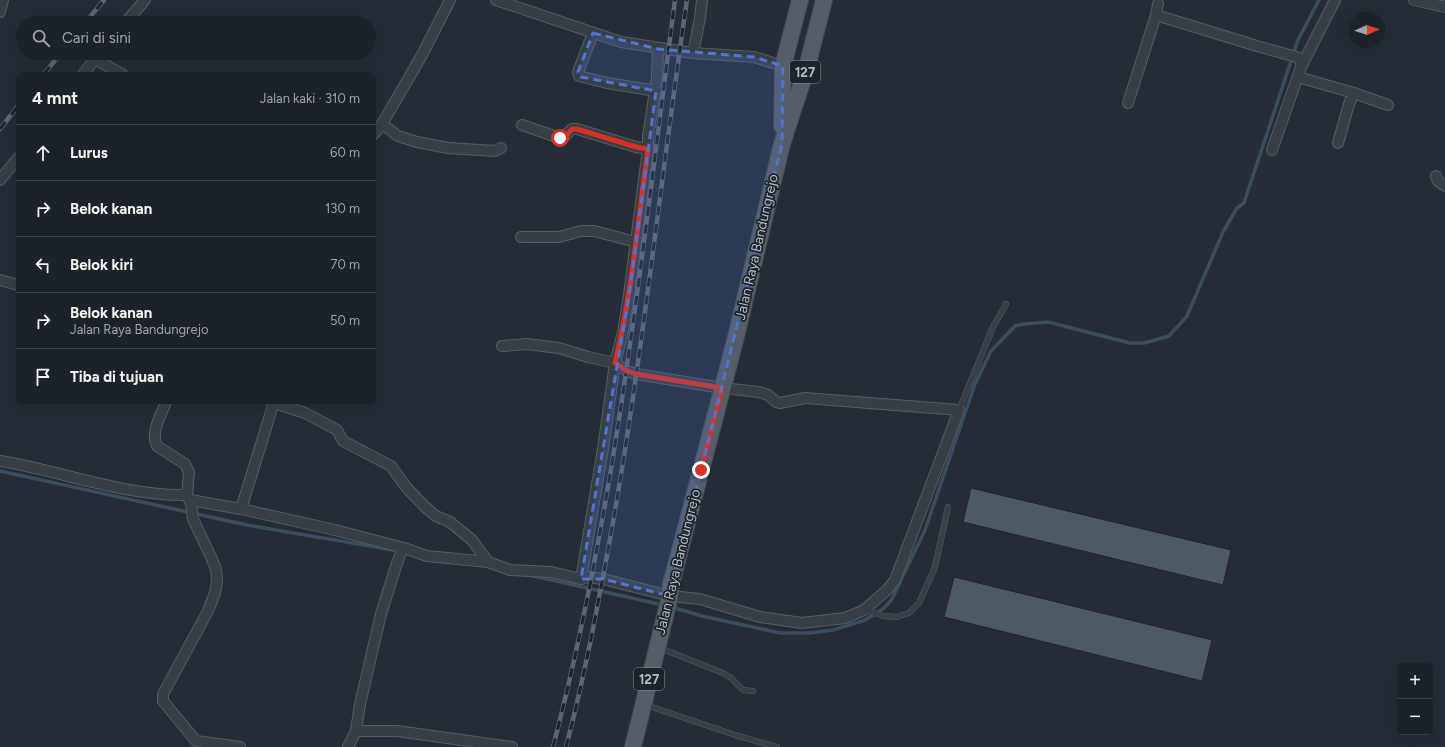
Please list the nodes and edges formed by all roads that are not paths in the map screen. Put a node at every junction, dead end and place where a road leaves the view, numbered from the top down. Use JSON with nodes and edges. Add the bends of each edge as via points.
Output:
{"nodes":[{"id":1,"x":3,"y":0,"type":"edge"},
{"id":2,"x":145,"y":0,"type":"edge"},
{"id":3,"x":450,"y":0,"type":"edge"},
{"id":4,"x":496,"y":0,"type":"edge"},
{"id":5,"x":702,"y":0,"type":"edge"},
{"id":6,"x":800,"y":0,"type":"edge"},
{"id":7,"x":824,"y":0,"type":"edge"},
{"id":8,"x":1335,"y":0,"type":"edge"},
{"id":9,"x":1414,"y":0,"type":"edge"},
{"id":10,"x":509,"y":2,"type":"edge"},
{"id":11,"x":1158,"y":4,"type":"dead end"},
{"id":12,"x":1445,"y":7,"type":"edge"},
{"id":13,"x":0,"y":12,"type":"edge"},
{"id":14,"x":1156,"y":15,"type":"junction"},
{"id":15,"x":131,"y":16,"type":"edge"},
{"id":16,"x":593,"y":33,"type":"junction"},
{"id":17,"x":658,"y":49,"type":"junction"},
{"id":18,"x":693,"y":53,"type":"junction"},
{"id":19,"x":94,"y":60,"type":"edge"},
{"id":20,"x":103,"y":60,"type":"edge"},
{"id":21,"x":783,"y":66,"type":"junction"},
{"id":22,"x":1300,"y":67,"type":"junction"},
{"id":23,"x":85,"y":72,"type":"edge"},
{"id":24,"x":119,"y":72,"type":"edge"},
{"id":25,"x":656,"y":91,"type":"junction"},
{"id":26,"x":1354,"y":93,"type":"junction"},
{"id":27,"x":1128,"y":103,"type":"dead end"},
{"id":28,"x":1388,"y":105,"type":"dead end"},
{"id":29,"x":382,"y":124,"type":"junction"},
{"id":30,"x":522,"y":125,"type":"dead end"},
{"id":31,"x":376,"y":132,"type":"edge"},
{"id":32,"x":1338,"y":143,"type":"dead end"},
{"id":33,"x":782,"y":144,"type":"junction"},
{"id":34,"x":501,"y":148,"type":"dead end"},
{"id":35,"x":648,"y":149,"type":"junction"},
{"id":36,"x":1272,"y":150,"type":"dead end"},
{"id":37,"x":16,"y":160,"type":"edge"},
{"id":38,"x":1436,"y":176,"type":"dead end"},
{"id":39,"x":0,"y":180,"type":"edge"},
{"id":40,"x":1445,"y":186,"type":"edge"},
{"id":41,"x":521,"y":237,"type":"dead end"},
{"id":42,"x":636,"y":242,"type":"junction"},
{"id":43,"x":0,"y":280,"type":"edge"},
{"id":44,"x":16,"y":284,"type":"edge"},
{"id":45,"x":1006,"y":304,"type":"dead end"},
{"id":46,"x":502,"y":346,"type":"dead end"},
{"id":47,"x":615,"y":363,"type":"junction"},
{"id":48,"x":722,"y":388,"type":"junction"},
{"id":49,"x":165,"y":404,"type":"edge"},
{"id":50,"x":273,"y":404,"type":"edge"},
{"id":51,"x":280,"y":404,"type":"edge"},
{"id":52,"x":959,"y":410,"type":"junction"},
{"id":53,"x":0,"y":461,"type":"edge"},
{"id":54,"x":189,"y":499,"type":"junction"},
{"id":55,"x":948,"y":507,"type":"dead end"},
{"id":56,"x":241,"y":509,"type":"junction"},
{"id":57,"x":403,"y":549,"type":"junction"},
{"id":58,"x":488,"y":562,"type":"junction"},
{"id":59,"x":581,"y":579,"type":"junction"},
{"id":60,"x":668,"y":602,"type":"junction"},
{"id":61,"x":866,"y":611,"type":"junction"},
{"id":62,"x":657,"y":647,"type":"junction"},
{"id":63,"x":753,"y":692,"type":"dead end"},
{"id":64,"x":643,"y":704,"type":"junction"},
{"id":65,"x":356,"y":731,"type":"junction"},
{"id":66,"x":195,"y":744,"type":"edge"},
{"id":67,"x":240,"y":747,"type":"edge"},
{"id":68,"x":348,"y":747,"type":"edge"},
{"id":69,"x":512,"y":747,"type":"edge"},
{"id":70,"x":633,"y":747,"type":"edge"},
{"id":71,"x":777,"y":747,"type":"edge"}],
"edges":[{"from":1,"to":13,"type":"street"},
{"from":2,"to":15,"type":"street"},
{"from":3,"to":29,"type":"street","via":[[422,56]]},
{"from":4,"to":10,"type":"street"},
{"from":5,"to":18,"type":"street"},
{"from":6,"to":21,"type":"main road","name":"Jalan Raya Bandungrejo","number":"127"},
{"from":7,"to":33,"type":"main road","name":"Jalan Raya Bandungrejo","number":"127","via":[[807,67]]},
{"from":8,"to":22,"type":"street"},
{"from":9,"to":12,"type":"street"},
{"from":10,"to":16,"type":"street"},
{"from":11,"to":14,"type":"street"},
{"from":14,"to":22,"type":"street","via":[[1290,54]]},
{"from":14,"to":27,"type":"street"},
{"from":16,"to":17,"type":"street","via":[[621,42]]},
{"from":16,"to":25,"type":"street","via":[[578,72],[579,76]]},
{"from":17,"to":18,"type":"street"},
{"from":17,"to":25,"type":"street"},
{"from":18,"to":21,"type":"street","via":[[754,57]]},
{"from":19,"to":23,"type":"street"},
{"from":20,"to":24,"type":"street"},
{"from":21,"to":33,"type":"main road","name":"Jalan Raya Bandungrejo","number":"127"},
{"from":22,"to":26,"type":"street"},
{"from":22,"to":36,"type":"street"},
{"from":25,"to":35,"type":"street"},
{"from":26,"to":28,"type":"street"},
{"from":26,"to":32,"type":"street"},
{"from":29,"to":31,"type":"street"},
{"from":29,"to":34,"type":"street","via":[[398,136],[432,146],[496,151]]},
{"from":30,"to":35,"type":"street","via":[[560,138],[572,129],[577,129]]},
{"from":33,"to":48,"type":"main road","name":"Jalan Raya Bandungrejo","number":"127"},
{"from":35,"to":42,"type":"street"},
{"from":37,"to":39,"type":"street"},
{"from":38,"to":40,"type":"street"},
{"from":41,"to":42,"type":"street","via":[[559,237],[581,230]]},
{"from":42,"to":47,"type":"street","via":[[623,332]]},
{"from":43,"to":44,"type":"street"},
{"from":45,"to":52,"type":"lane","via":[[993,327]]},
{"from":46,"to":47,"type":"street","via":[[548,346]]},
{"from":47,"to":48,"type":"street","via":[[636,374]]},
{"from":47,"to":59,"type":"street"},
{"from":48,"to":52,"type":"street","via":[[759,392],[780,403],[805,398]]},
{"from":48,"to":60,"type":"main road","name":"Jalan Raya Bandungrejo","number":"127"},
{"from":49,"to":54,"type":"street","via":[[156,429],[155,442],[187,467]]},
{"from":50,"to":56,"type":"street"},
{"from":51,"to":58,"type":"street","via":[[305,413],[337,430],[344,441],[391,466],[406,487],[425,506],[472,540]]},
{"from":52,"to":61,"type":"street","via":[[895,580]]},
{"from":53,"to":54,"type":"street","via":[[87,481]]},
{"from":54,"to":56,"type":"street"},
{"from":54,"to":66,"type":"street","via":[[193,519],[216,569],[217,580],[208,611],[162,697]]},
{"from":55,"to":61,"type":"lane","via":[[935,567],[918,603],[909,613],[897,617]]},
{"from":56,"to":57,"type":"street","via":[[335,530]]},
{"from":57,"to":58,"type":"street","via":[[427,556]]},
{"from":57,"to":65,"type":"street","via":[[379,621]]},
{"from":58,"to":59,"type":"street","via":[[510,570],[551,572]]},
{"from":59,"to":60,"type":"street","via":[[603,579]]},
{"from":60,"to":61,"type":"street","via":[[700,600],[760,617],[802,623],[845,618]]},
{"from":60,"to":62,"type":"main road","name":"Jalan Raya Bandungrejo","number":"127"},
{"from":62,"to":63,"type":"lane","via":[[723,673],[743,690]]},
{"from":62,"to":64,"type":"main road","name":"Jalan Raya Bandungrejo","number":"127"},
{"from":64,"to":70,"type":"main road","name":"Jalan Raya Bandungrejo","number":"127"},
{"from":64,"to":71,"type":"lane"},
{"from":65,"to":68,"type":"street"},
{"from":65,"to":69,"type":"street","via":[[397,731]]},
{"from":66,"to":67,"type":"street"}]}
